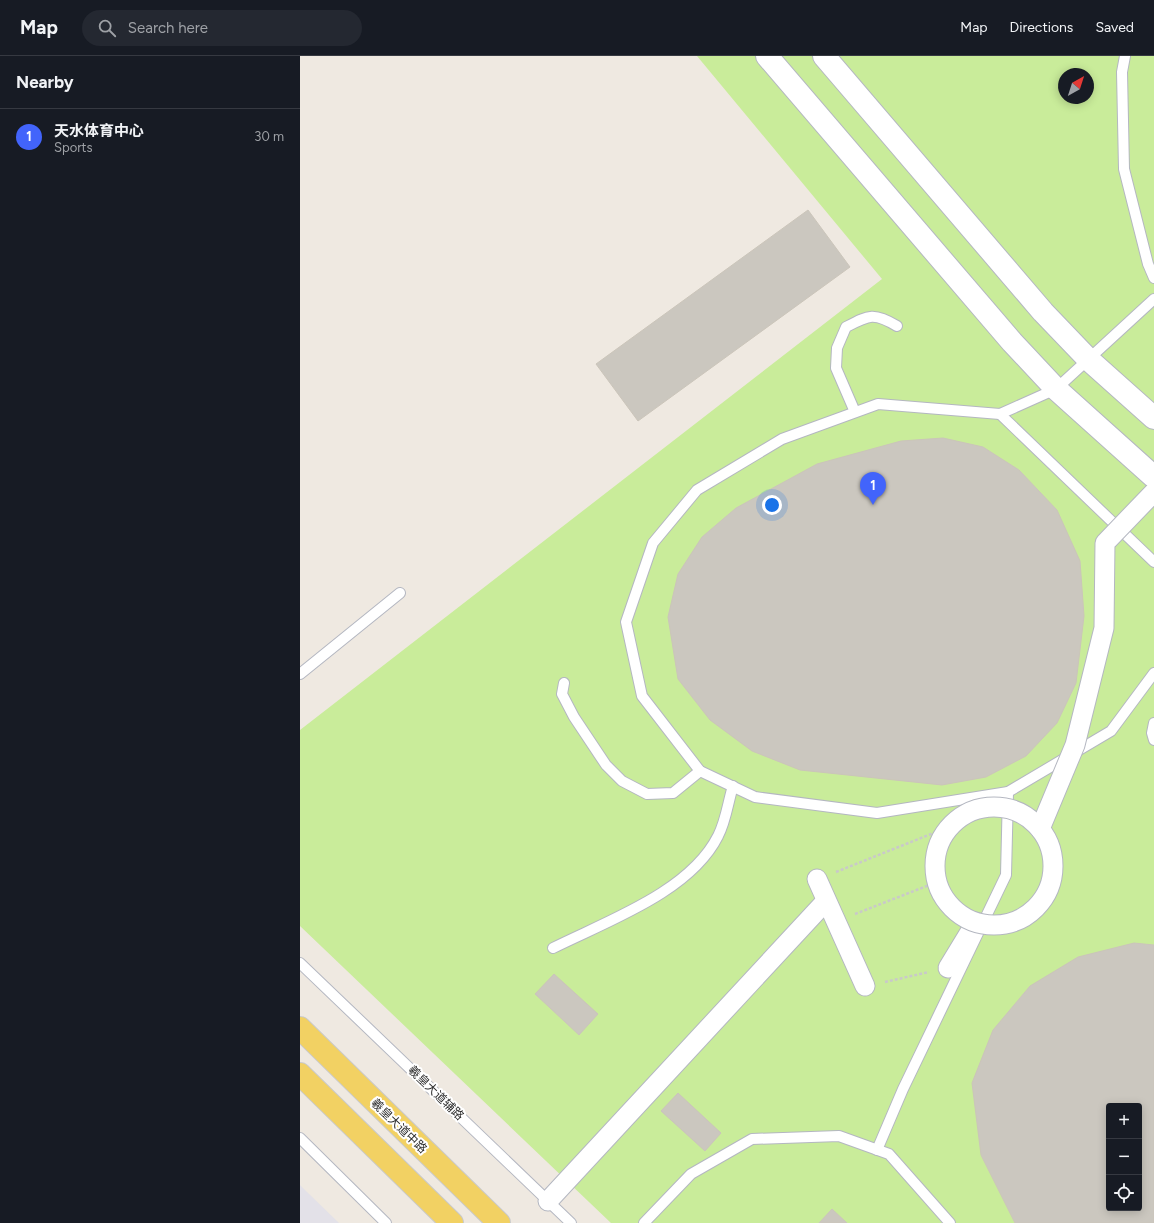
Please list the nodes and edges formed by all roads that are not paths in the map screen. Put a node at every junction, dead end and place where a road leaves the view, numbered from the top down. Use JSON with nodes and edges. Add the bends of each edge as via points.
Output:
{"nodes":[{"id":1,"x":767,"y":56,"type":"edge"},
{"id":2,"x":824,"y":56,"type":"edge"},
{"id":3,"x":1125,"y":56,"type":"edge"},
{"id":4,"x":1154,"y":278,"type":"edge"},
{"id":5,"x":1154,"y":299,"type":"edge"},
{"id":6,"x":897,"y":326,"type":"dead end"},
{"id":7,"x":1056,"y":389,"type":"junction"},
{"id":8,"x":855,"y":412,"type":"junction"},
{"id":9,"x":1000,"y":414,"type":"junction"},
{"id":10,"x":1154,"y":418,"type":"edge"},
{"id":11,"x":1154,"y":476,"type":"edge"},
{"id":12,"x":1154,"y":492,"type":"edge"},
{"id":13,"x":1154,"y":562,"type":"edge"},
{"id":14,"x":400,"y":593,"type":"dead end"},
{"id":15,"x":1154,"y":673,"type":"edge"},
{"id":16,"x":300,"y":674,"type":"edge"},
{"id":17,"x":564,"y":682,"type":"dead end"},
{"id":18,"x":1154,"y":723,"type":"edge"},
{"id":19,"x":1154,"y":740,"type":"edge"},
{"id":20,"x":700,"y":771,"type":"junction"},
{"id":21,"x":733,"y":786,"type":"junction"},
{"id":22,"x":1008,"y":792,"type":"junction"},
{"id":23,"x":1040,"y":829,"type":"junction"},
{"id":24,"x":817,"y":879,"type":"road end"},
{"id":25,"x":826,"y":901,"type":"junction"},
{"id":26,"x":976,"y":922,"type":"junction"},
{"id":27,"x":553,"y":948,"type":"dead end"},
{"id":28,"x":300,"y":963,"type":"edge"},
{"id":29,"x":948,"y":968,"type":"road end"},
{"id":30,"x":865,"y":986,"type":"road end"},
{"id":31,"x":300,"y":1028,"type":"edge"},
{"id":32,"x":300,"y":1074,"type":"edge"},
{"id":33,"x":300,"y":1138,"type":"edge"},
{"id":34,"x":877,"y":1150,"type":"junction"},
{"id":35,"x":548,"y":1201,"type":"junction"},
{"id":36,"x":386,"y":1223,"type":"edge"},
{"id":37,"x":452,"y":1223,"type":"edge"},
{"id":38,"x":499,"y":1223,"type":"edge"},
{"id":39,"x":571,"y":1223,"type":"edge"},
{"id":40,"x":644,"y":1223,"type":"edge"},
{"id":41,"x":950,"y":1223,"type":"edge"}],
"edges":[{"from":1,"to":7,"type":"street","via":[[1012,342]]},
{"from":2,"to":10,"type":"street","via":[[1043,312],[1089,360]]},
{"from":3,"to":4,"type":"lane","via":[[1122,72],[1124,170],[1148,264]]},
{"from":5,"to":7,"type":"lane"},
{"from":6,"to":8,"type":"lane","via":[[884,318],[867,316],[846,327],[837,348],[836,368]]},
{"from":7,"to":9,"type":"lane"},
{"from":7,"to":11,"type":"street"},
{"from":8,"to":9,"type":"lane","via":[[878,404]]},
{"from":8,"to":20,"type":"lane","via":[[782,439],[697,490],[653,543],[626,622],[642,696]]},
{"from":9,"to":13,"type":"lane"},
{"from":12,"to":23,"type":"street","bridge":true,"via":[[1105,543],[1104,628],[1075,745]]},
{"from":14,"to":16,"type":"lane"},
{"from":15,"to":22,"type":"lane","via":[[1111,732]]},
{"from":17,"to":20,"type":"lane","via":[[562,694],[574,717],[606,766],[622,782],[647,794],[673,793]]},
{"from":18,"to":19,"type":"lane"},
{"from":20,"to":21,"type":"lane"},
{"from":21,"to":22,"type":"lane","via":[[755,797],[877,813]]},
{"from":21,"to":27,"type":"lane","via":[[718,835],[702,858],[681,880],[649,900]]},
{"from":22,"to":34,"type":"lane","via":[[1006,875],[903,1089]]},
{"from":23,"to":26,"type":"street","bridge":true,"via":[[1050,845],[1053,864],[1051,883],[1043,900],[1030,914],[1013,922],[994,926]]},
{"from":23,"to":26,"type":"street","bridge":true,"via":[[1025,816],[1006,808],[986,808],[967,814],[951,826],[940,842],[935,862],[937,882],[946,900],[959,914]]},
{"from":24,"to":25,"type":"street"},
{"from":25,"to":30,"type":"street"},
{"from":25,"to":35,"type":"street"},
{"from":26,"to":29,"type":"street"},
{"from":28,"to":35,"type":"lane","name":"羲皇大道辅路"},
{"from":31,"to":38,"type":"main road","name":"羲皇大道中路"},
{"from":32,"to":37,"type":"main road"},
{"from":33,"to":36,"type":"lane"},
{"from":34,"to":40,"type":"lane","via":[[839,1136],[752,1139],[691,1174]]},
{"from":34,"to":41,"type":"lane","via":[[889,1154]]},
{"from":35,"to":39,"type":"lane","name":"羲皇大道辅路"}]}
